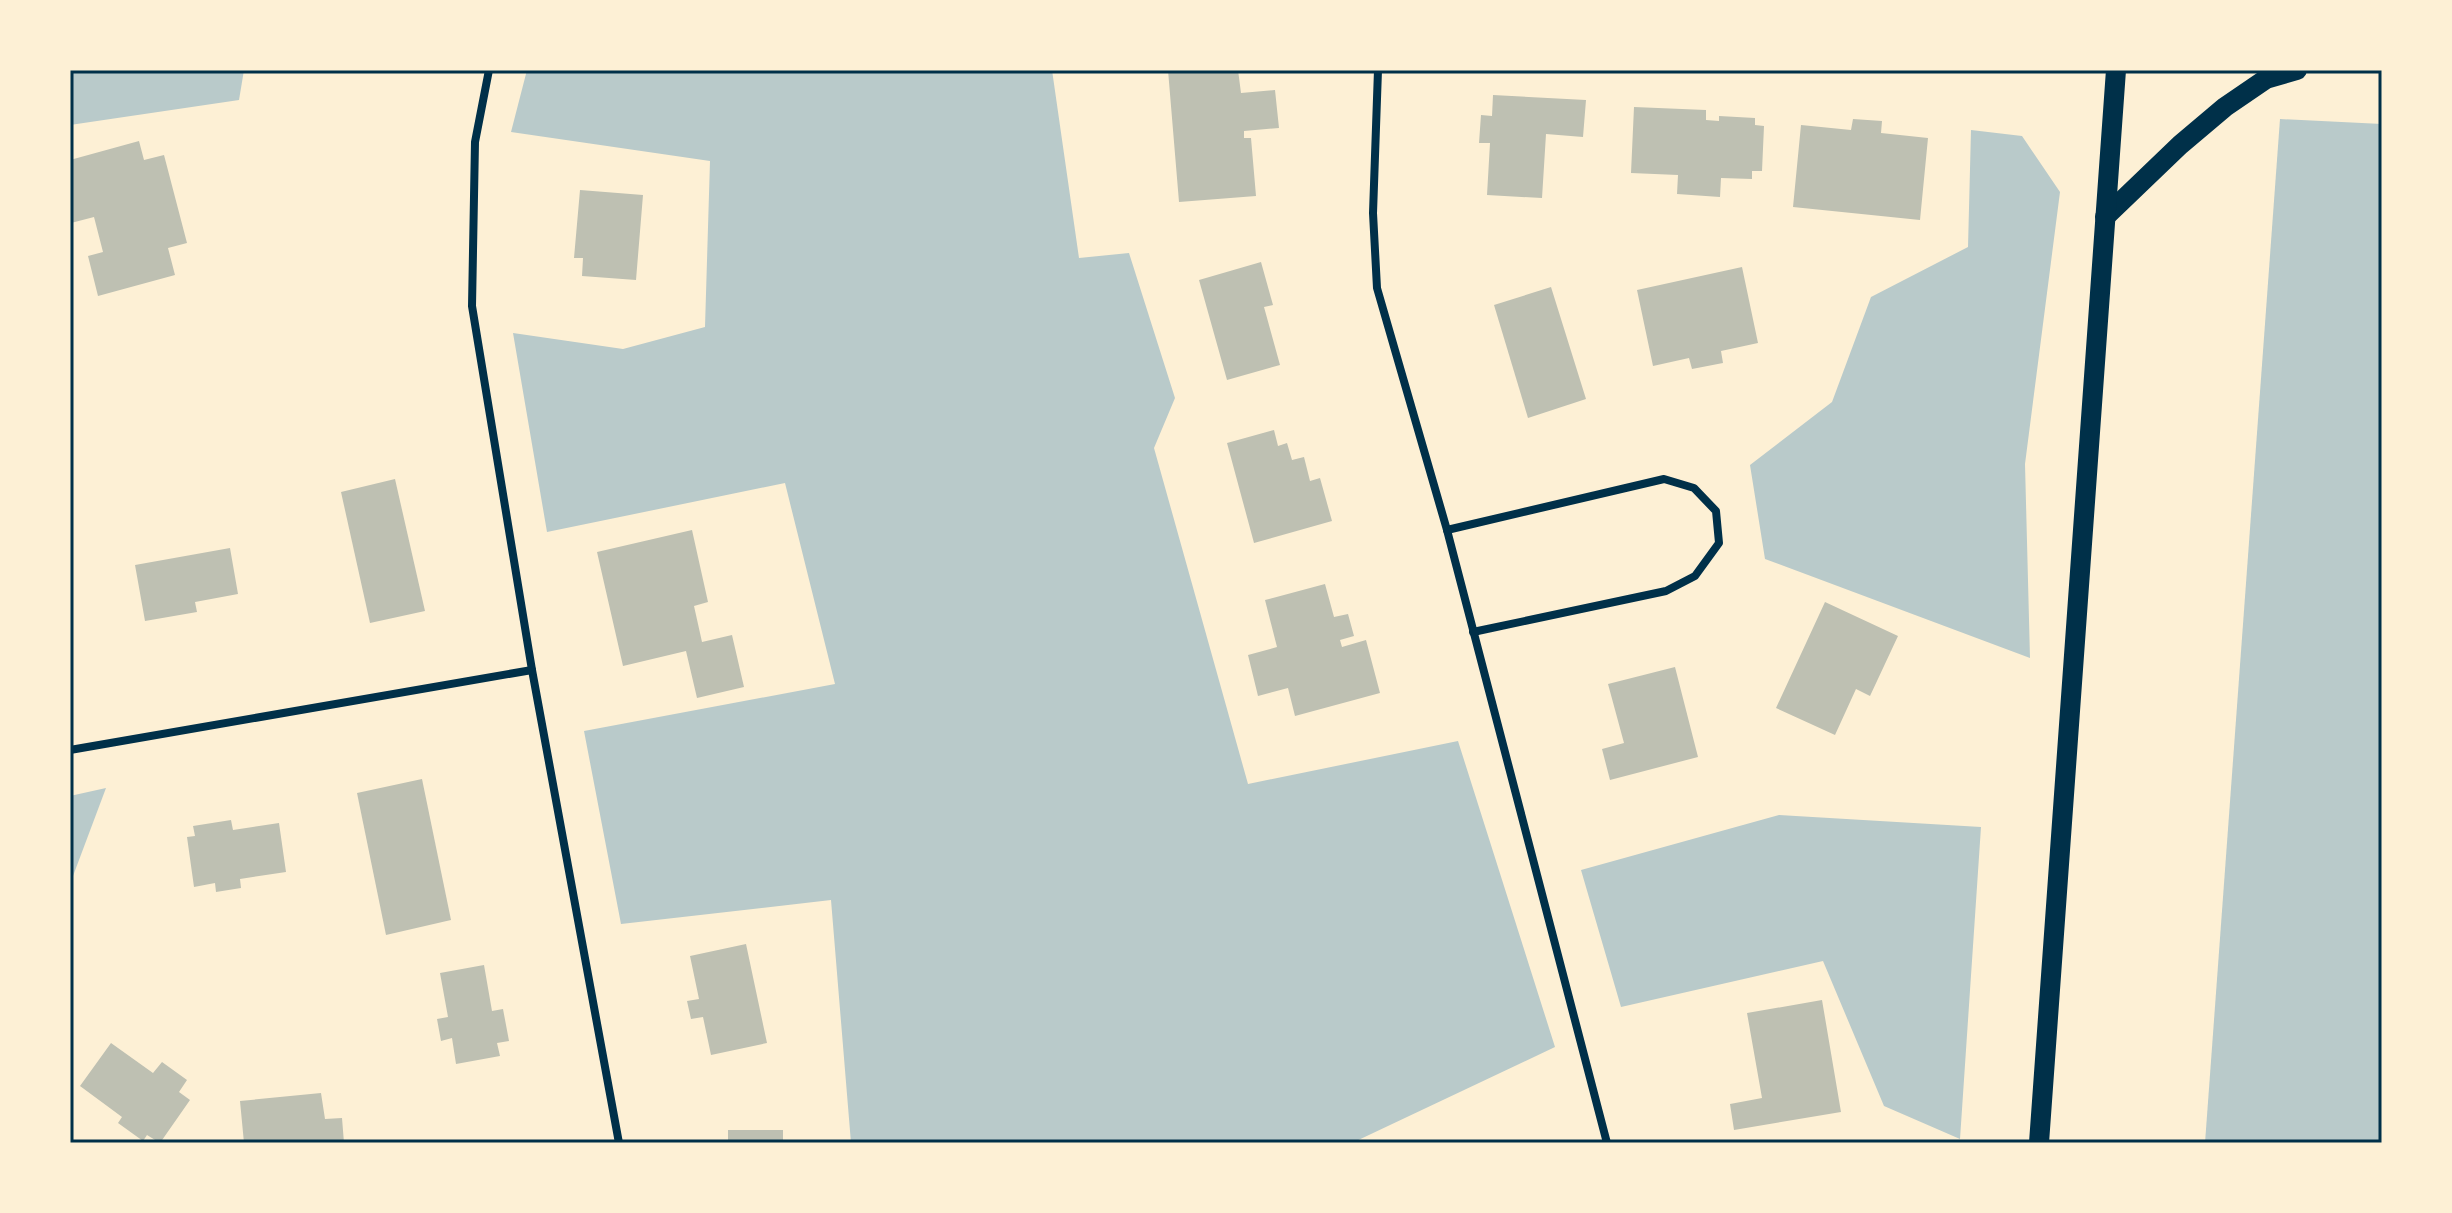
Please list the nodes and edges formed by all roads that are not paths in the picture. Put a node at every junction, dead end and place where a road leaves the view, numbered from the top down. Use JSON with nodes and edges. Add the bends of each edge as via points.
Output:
{"nodes":[{"id":1,"x":489,"y":70,"type":"edge"},
{"id":2,"x":1378,"y":70,"type":"edge"},
{"id":3,"x":2116,"y":70,"type":"edge"},
{"id":4,"x":2297,"y":70,"type":"edge"},
{"id":5,"x":2105,"y":217,"type":"junction"},
{"id":6,"x":1447,"y":530,"type":"junction"},
{"id":7,"x":1473,"y":632,"type":"junction"},
{"id":8,"x":532,"y":670,"type":"junction"},
{"id":9,"x":70,"y":750,"type":"edge"},
{"id":10,"x":619,"y":1143,"type":"edge"},
{"id":11,"x":1607,"y":1143,"type":"edge"},
{"id":12,"x":2039,"y":1143,"type":"edge"}],
"edges":[{"from":1,"to":8,"type":"street","via":[[475,142],[472,306]]},
{"from":2,"to":6,"type":"street","via":[[1373,213],[1377,288]]},
{"from":3,"to":5,"type":"main road"},
{"from":4,"to":5,"type":"main road","via":[[2266,79],[2225,107]]},
{"from":5,"to":12,"type":"main road"},
{"from":6,"to":7,"type":"street"},
{"from":6,"to":7,"type":"street","via":[[1664,479],[1694,488],[1716,511],[1719,543],[1695,576],[1666,591]]},
{"from":7,"to":11,"type":"street"},
{"from":8,"to":9,"type":"street"},
{"from":8,"to":10,"type":"street"}]}
